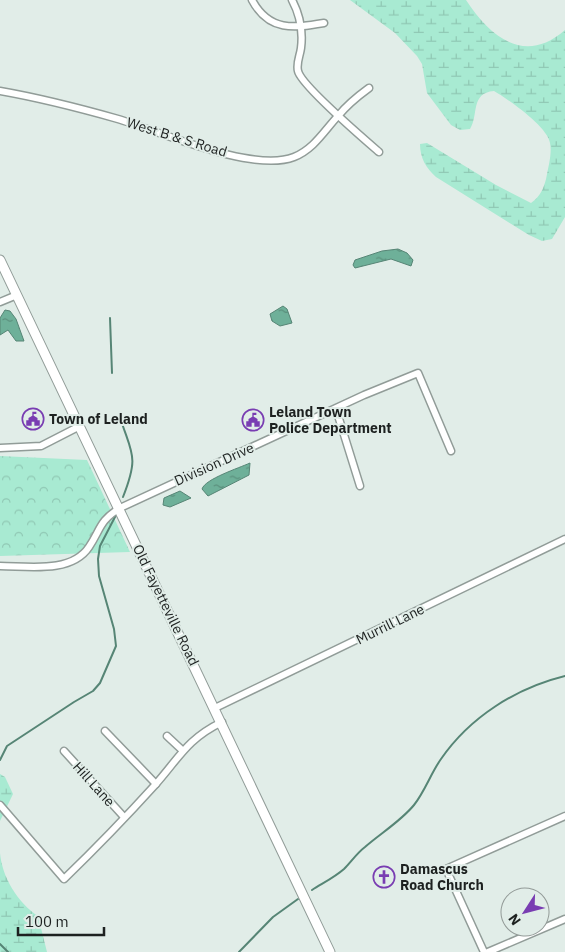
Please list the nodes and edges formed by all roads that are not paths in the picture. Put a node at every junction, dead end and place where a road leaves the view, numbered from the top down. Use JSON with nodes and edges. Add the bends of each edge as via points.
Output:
{"nodes":[{"id":1,"x":252,"y":0,"type":"edge"},
{"id":2,"x":292,"y":0,"type":"edge"},
{"id":3,"x":324,"y":24,"type":"dead end"},
{"id":4,"x":301,"y":26,"type":"junction"},
{"id":5,"x":369,"y":88,"type":"dead end"},
{"id":6,"x":0,"y":91,"type":"edge"},
{"id":7,"x":338,"y":116,"type":"junction"},
{"id":8,"x":378,"y":152,"type":"dead end"},
{"id":9,"x":0,"y":260,"type":"edge"},
{"id":10,"x":17,"y":295,"type":"junction"},
{"id":11,"x":0,"y":302,"type":"edge"},
{"id":12,"x":336,"y":409,"type":"junction"},
{"id":13,"x":80,"y":426,"type":"junction"},
{"id":14,"x":0,"y":448,"type":"edge"},
{"id":15,"x":451,"y":451,"type":"dead end"},
{"id":16,"x":360,"y":486,"type":"dead end"},
{"id":17,"x":120,"y":508,"type":"junction"},
{"id":18,"x":565,"y":539,"type":"edge"},
{"id":19,"x":0,"y":566,"type":"edge"},
{"id":20,"x":215,"y":708,"type":"junction"},
{"id":21,"x":222,"y":722,"type":"junction"},
{"id":22,"x":104,"y":731,"type":"dead end"},
{"id":23,"x":167,"y":736,"type":"dead end"},
{"id":24,"x":182,"y":750,"type":"junction"},
{"id":25,"x":64,"y":751,"type":"dead end"},
{"id":26,"x":156,"y":784,"type":"junction"},
{"id":27,"x":0,"y":805,"type":"edge"},
{"id":28,"x":565,"y":816,"type":"edge"},
{"id":29,"x":124,"y":817,"type":"junction"},
{"id":30,"x":565,"y":919,"type":"edge"},
{"id":31,"x":330,"y":952,"type":"edge"},
{"id":32,"x":484,"y":952,"type":"edge"},
{"id":33,"x":488,"y":952,"type":"edge"}],
"edges":[{"from":1,"to":4,"type":"street","via":[[277,25]]},
{"from":2,"to":4,"type":"street"},
{"from":3,"to":4,"type":"street"},
{"from":4,"to":7,"type":"street","via":[[299,75]]},
{"from":5,"to":7,"type":"street","name":"West B & S Road"},
{"from":6,"to":7,"type":"street","name":"West B & S Road","via":[[39,98],[215,151],[263,161],[283,160],[306,151]]},
{"from":7,"to":8,"type":"street"},
{"from":9,"to":10,"type":"street","name":"Old Fayetteville Road"},
{"from":10,"to":11,"type":"street"},
{"from":10,"to":13,"type":"street","name":"Old Fayetteville Road"},
{"from":12,"to":15,"type":"street","name":"Division Drive","via":[[418,374]]},
{"from":12,"to":16,"type":"street"},
{"from":12,"to":17,"type":"street","name":"Division Drive"},
{"from":13,"to":14,"type":"street","via":[[41,446]]},
{"from":13,"to":17,"type":"street","name":"Old Fayetteville Road"},
{"from":17,"to":19,"type":"street","name":"Division Drive","via":[[107,516],[88,549],[75,559],[54,566]]},
{"from":17,"to":20,"type":"street","name":"Old Fayetteville Road"},
{"from":18,"to":20,"type":"street","name":"Murrill Lane"},
{"from":20,"to":21,"type":"street","name":"Old Fayetteville Road"},
{"from":21,"to":24,"type":"street","via":[[206,730]]},
{"from":21,"to":31,"type":"street","name":"Old Fayetteville Road"},
{"from":22,"to":26,"type":"street"},
{"from":23,"to":24,"type":"street"},
{"from":24,"to":26,"type":"street"},
{"from":25,"to":29,"type":"street","name":"Hill Lane"},
{"from":26,"to":29,"type":"street"},
{"from":27,"to":29,"type":"street","via":[[64,879]]},
{"from":28,"to":32,"type":"street","via":[[446,869]]},
{"from":30,"to":33,"type":"street"}]}
